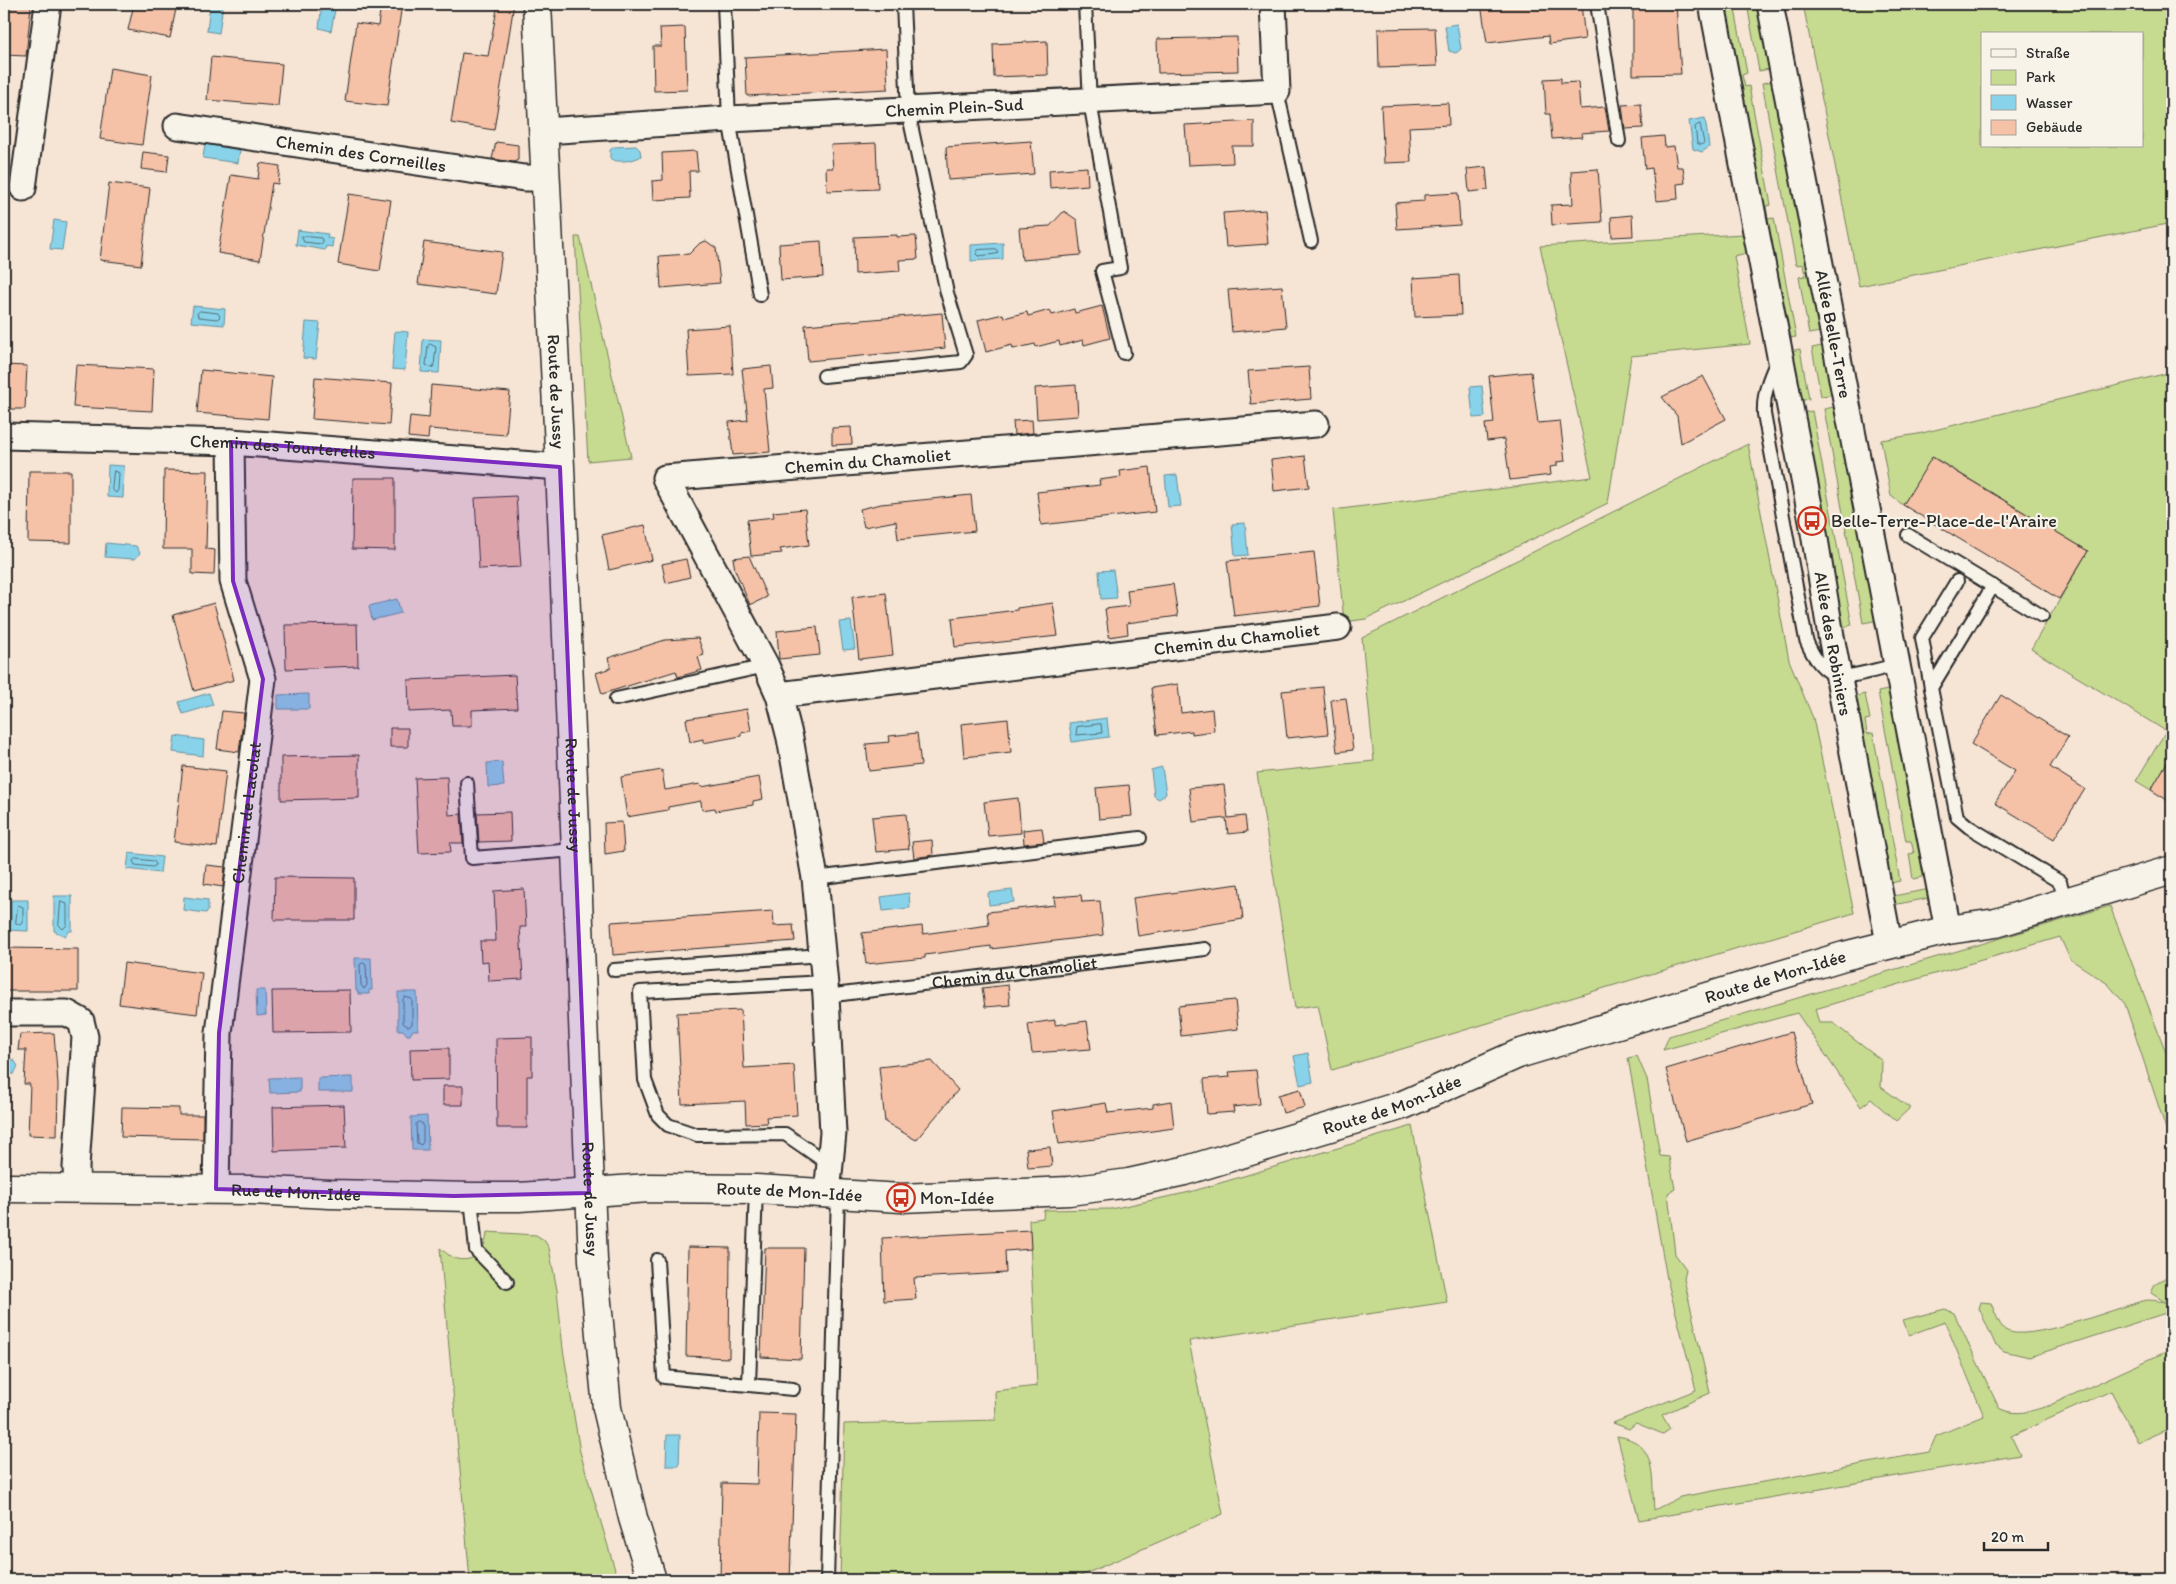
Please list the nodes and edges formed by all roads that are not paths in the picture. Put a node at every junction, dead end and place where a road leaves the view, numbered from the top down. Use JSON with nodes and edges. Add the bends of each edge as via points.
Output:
{"nodes":[{"id":1,"x":48,"y":4,"type":"edge"},
{"id":2,"x":537,"y":4,"type":"edge"},
{"id":3,"x":724,"y":4,"type":"edge"},
{"id":4,"x":903,"y":4,"type":"edge"},
{"id":5,"x":1085,"y":4,"type":"edge"},
{"id":6,"x":1273,"y":4,"type":"edge"},
{"id":7,"x":1597,"y":4,"type":"edge"},
{"id":8,"x":1712,"y":4,"type":"edge"},
{"id":9,"x":1770,"y":4,"type":"edge"},
{"id":10,"x":1277,"y":91,"type":"junction"},
{"id":11,"x":1090,"y":102,"type":"junction"},
{"id":12,"x":908,"y":111,"type":"junction"},
{"id":13,"x":729,"y":119,"type":"junction"},
{"id":14,"x":177,"y":126,"type":"dead end"},
{"id":15,"x":544,"y":131,"type":"junction"},
{"id":16,"x":1619,"y":141,"type":"dead end"},
{"id":17,"x":546,"y":178,"type":"junction"},
{"id":18,"x":23,"y":188,"type":"dead end"},
{"id":19,"x":1311,"y":241,"type":"dead end"},
{"id":20,"x":760,"y":294,"type":"dead end"},
{"id":21,"x":1124,"y":353,"type":"dead end"},
{"id":22,"x":824,"y":376,"type":"dead end"},
{"id":23,"x":1316,"y":424,"type":"dead end"},
{"id":24,"x":4,"y":436,"type":"edge"},
{"id":25,"x":231,"y":442,"type":"junction"},
{"id":26,"x":560,"y":467,"type":"junction"},
{"id":27,"x":1908,"y":535,"type":"dead end"},
{"id":28,"x":1956,"y":581,"type":"dead end"},
{"id":29,"x":1993,"y":586,"type":"junction"},
{"id":30,"x":2042,"y":616,"type":"dead end"},
{"id":31,"x":1338,"y":626,"type":"dead end"},
{"id":32,"x":1898,"y":665,"type":"junction"},
{"id":33,"x":766,"y":666,"type":"junction"},
{"id":34,"x":1840,"y":676,"type":"junction"},
{"id":35,"x":1931,"y":688,"type":"junction"},
{"id":36,"x":780,"y":695,"type":"junction"},
{"id":37,"x":616,"y":698,"type":"dead end"},
{"id":38,"x":467,"y":783,"type":"dead end"},
{"id":39,"x":1140,"y":838,"type":"dead end"},
{"id":40,"x":575,"y":850,"type":"junction"},
{"id":41,"x":2172,"y":870,"type":"edge"},
{"id":42,"x":815,"y":878,"type":"junction"},
{"id":43,"x":2066,"y":902,"type":"junction"},
{"id":44,"x":1948,"y":930,"type":"junction"},
{"id":45,"x":1889,"y":943,"type":"junction"},
{"id":46,"x":1205,"y":950,"type":"dead end"},
{"id":47,"x":822,"y":955,"type":"junction"},
{"id":48,"x":614,"y":970,"type":"dead end"},
{"id":49,"x":825,"y":989,"type":"junction"},
{"id":50,"x":4,"y":1013,"type":"edge"},
{"id":51,"x":830,"y":1166,"type":"junction"},
{"id":52,"x":4,"y":1188,"type":"edge"},
{"id":53,"x":77,"y":1188,"type":"junction"},
{"id":54,"x":216,"y":1189,"type":"junction"},
{"id":55,"x":756,"y":1189,"type":"junction"},
{"id":56,"x":589,"y":1193,"type":"junction"},
{"id":57,"x":833,"y":1194,"type":"junction"},
{"id":58,"x":471,"y":1197,"type":"junction"},
{"id":59,"x":657,"y":1260,"type":"dead end"},
{"id":60,"x":507,"y":1282,"type":"dead end"},
{"id":61,"x":749,"y":1385,"type":"junction"},
{"id":62,"x":793,"y":1389,"type":"dead end"},
{"id":63,"x":652,"y":1580,"type":"edge"},
{"id":64,"x":827,"y":1580,"type":"edge"}],
"edges":[{"from":1,"to":18,"type":"street"},
{"from":2,"to":15,"type":"main road","name":"Route de Jussy"},
{"from":3,"to":13,"type":"lane"},
{"from":4,"to":12,"type":"lane"},
{"from":5,"to":11,"type":"lane"},
{"from":6,"to":10,"type":"street"},
{"from":7,"to":16,"type":"lane"},
{"from":8,"to":34,"type":"street","name":"Allée des Robiniers"},
{"from":9,"to":32,"type":"street","name":"Allée Belle-Terre"},
{"from":10,"to":11,"type":"street","name":"Chemin Plein-Sud"},
{"from":10,"to":19,"type":"lane"},
{"from":11,"to":12,"type":"street","name":"Chemin Plein-Sud"},
{"from":11,"to":21,"type":"lane","via":[[1120,268],[1102,271]]},
{"from":12,"to":13,"type":"street","name":"Chemin Plein-Sud"},
{"from":12,"to":22,"type":"lane","via":[[946,292],[965,359]]},
{"from":13,"to":15,"type":"street","name":"Chemin Plein-Sud"},
{"from":13,"to":20,"type":"lane"},
{"from":14,"to":17,"type":"street","name":"Chemin des Corneilles","via":[[524,178]]},
{"from":15,"to":17,"type":"main road","name":"Route de Jussy"},
{"from":17,"to":26,"type":"main road","name":"Route de Jussy"},
{"from":23,"to":33,"type":"street","name":"Chemin du Chamoliet","via":[[665,478]]},
{"from":24,"to":25,"type":"street","name":"Chemin des Tourterelles"},
{"from":25,"to":26,"type":"street","name":"Chemin des Tourterelles"},
{"from":25,"to":54,"type":"street","name":"Chemin de Lacolat","via":[[233,581],[262,679],[219,1033]]},
{"from":26,"to":40,"type":"main road","name":"Route de Jussy"},
{"from":27,"to":29,"type":"lane"},
{"from":28,"to":35,"type":"lane","via":[[1922,638]]},
{"from":29,"to":30,"type":"lane"},
{"from":29,"to":35,"type":"lane"},
{"from":31,"to":36,"type":"street","name":"Chemin du Chamoliet"},
{"from":32,"to":34,"type":"lane"},
{"from":32,"to":44,"type":"street"},
{"from":33,"to":36,"type":"street","name":"Chemin du Chamoliet"},
{"from":33,"to":37,"type":"lane"},
{"from":34,"to":45,"type":"street","name":"Allée des Robiniers"},
{"from":35,"to":43,"type":"lane","via":[[1958,816],[1969,827],[2060,882]]},
{"from":36,"to":42,"type":"street","name":"Chemin du Chamoliet"},
{"from":38,"to":40,"type":"lane","via":[[472,858]]},
{"from":39,"to":42,"type":"lane"},
{"from":40,"to":56,"type":"main road","name":"Route de Jussy"},
{"from":41,"to":43,"type":"main road","name":"Route de Mon-Idée"},
{"from":42,"to":47,"type":"street","name":"Chemin du Chamoliet"},
{"from":43,"to":44,"type":"main road","name":"Route de Mon-Idée","via":[[1996,923]]},
{"from":44,"to":45,"type":"main road","name":"Route de Mon-Idée"},
{"from":45,"to":57,"type":"main road","name":"Route de Mon-Idée","via":[[1518,1054],[1403,1105],[1184,1171],[1069,1191],[901,1198]]},
{"from":46,"to":49,"type":"lane","name":"Chemin du Chamoliet"},
{"from":47,"to":48,"type":"lane"},
{"from":47,"to":49,"type":"street","name":"Chemin du Chamoliet"},
{"from":49,"to":51,"type":"street","name":"Chemin du Chamoliet","via":[[833,1134]]},
{"from":49,"to":51,"type":"lane","via":[[640,992],[645,1080],[658,1115],[668,1125],[697,1135],[785,1134]]},
{"from":50,"to":53,"type":"street","via":[[67,1013],[81,1021],[85,1037]]},
{"from":51,"to":57,"type":"street","name":"Chemin du Chamoliet"},
{"from":52,"to":53,"type":"main road","name":"Rue de Mon-Idée"},
{"from":53,"to":54,"type":"main road","name":"Rue de Mon-Idée"},
{"from":54,"to":58,"type":"main road","name":"Rue de Mon-Idée"},
{"from":55,"to":56,"type":"main road","name":"Route de Mon-Idée","via":[[643,1188]]},
{"from":55,"to":57,"type":"main road","name":"Route de Mon-Idée"},
{"from":55,"to":61,"type":"lane"},
{"from":56,"to":58,"type":"main road","name":"Rue de Mon-Idée"},
{"from":56,"to":63,"type":"main road","name":"Route de Jussy","via":[[607,1408],[633,1518]]},
{"from":57,"to":64,"type":"lane"},
{"from":58,"to":60,"type":"lane","via":[[476,1250]]},
{"from":59,"to":61,"type":"lane","via":[[664,1377]]},
{"from":61,"to":62,"type":"lane"}]}
